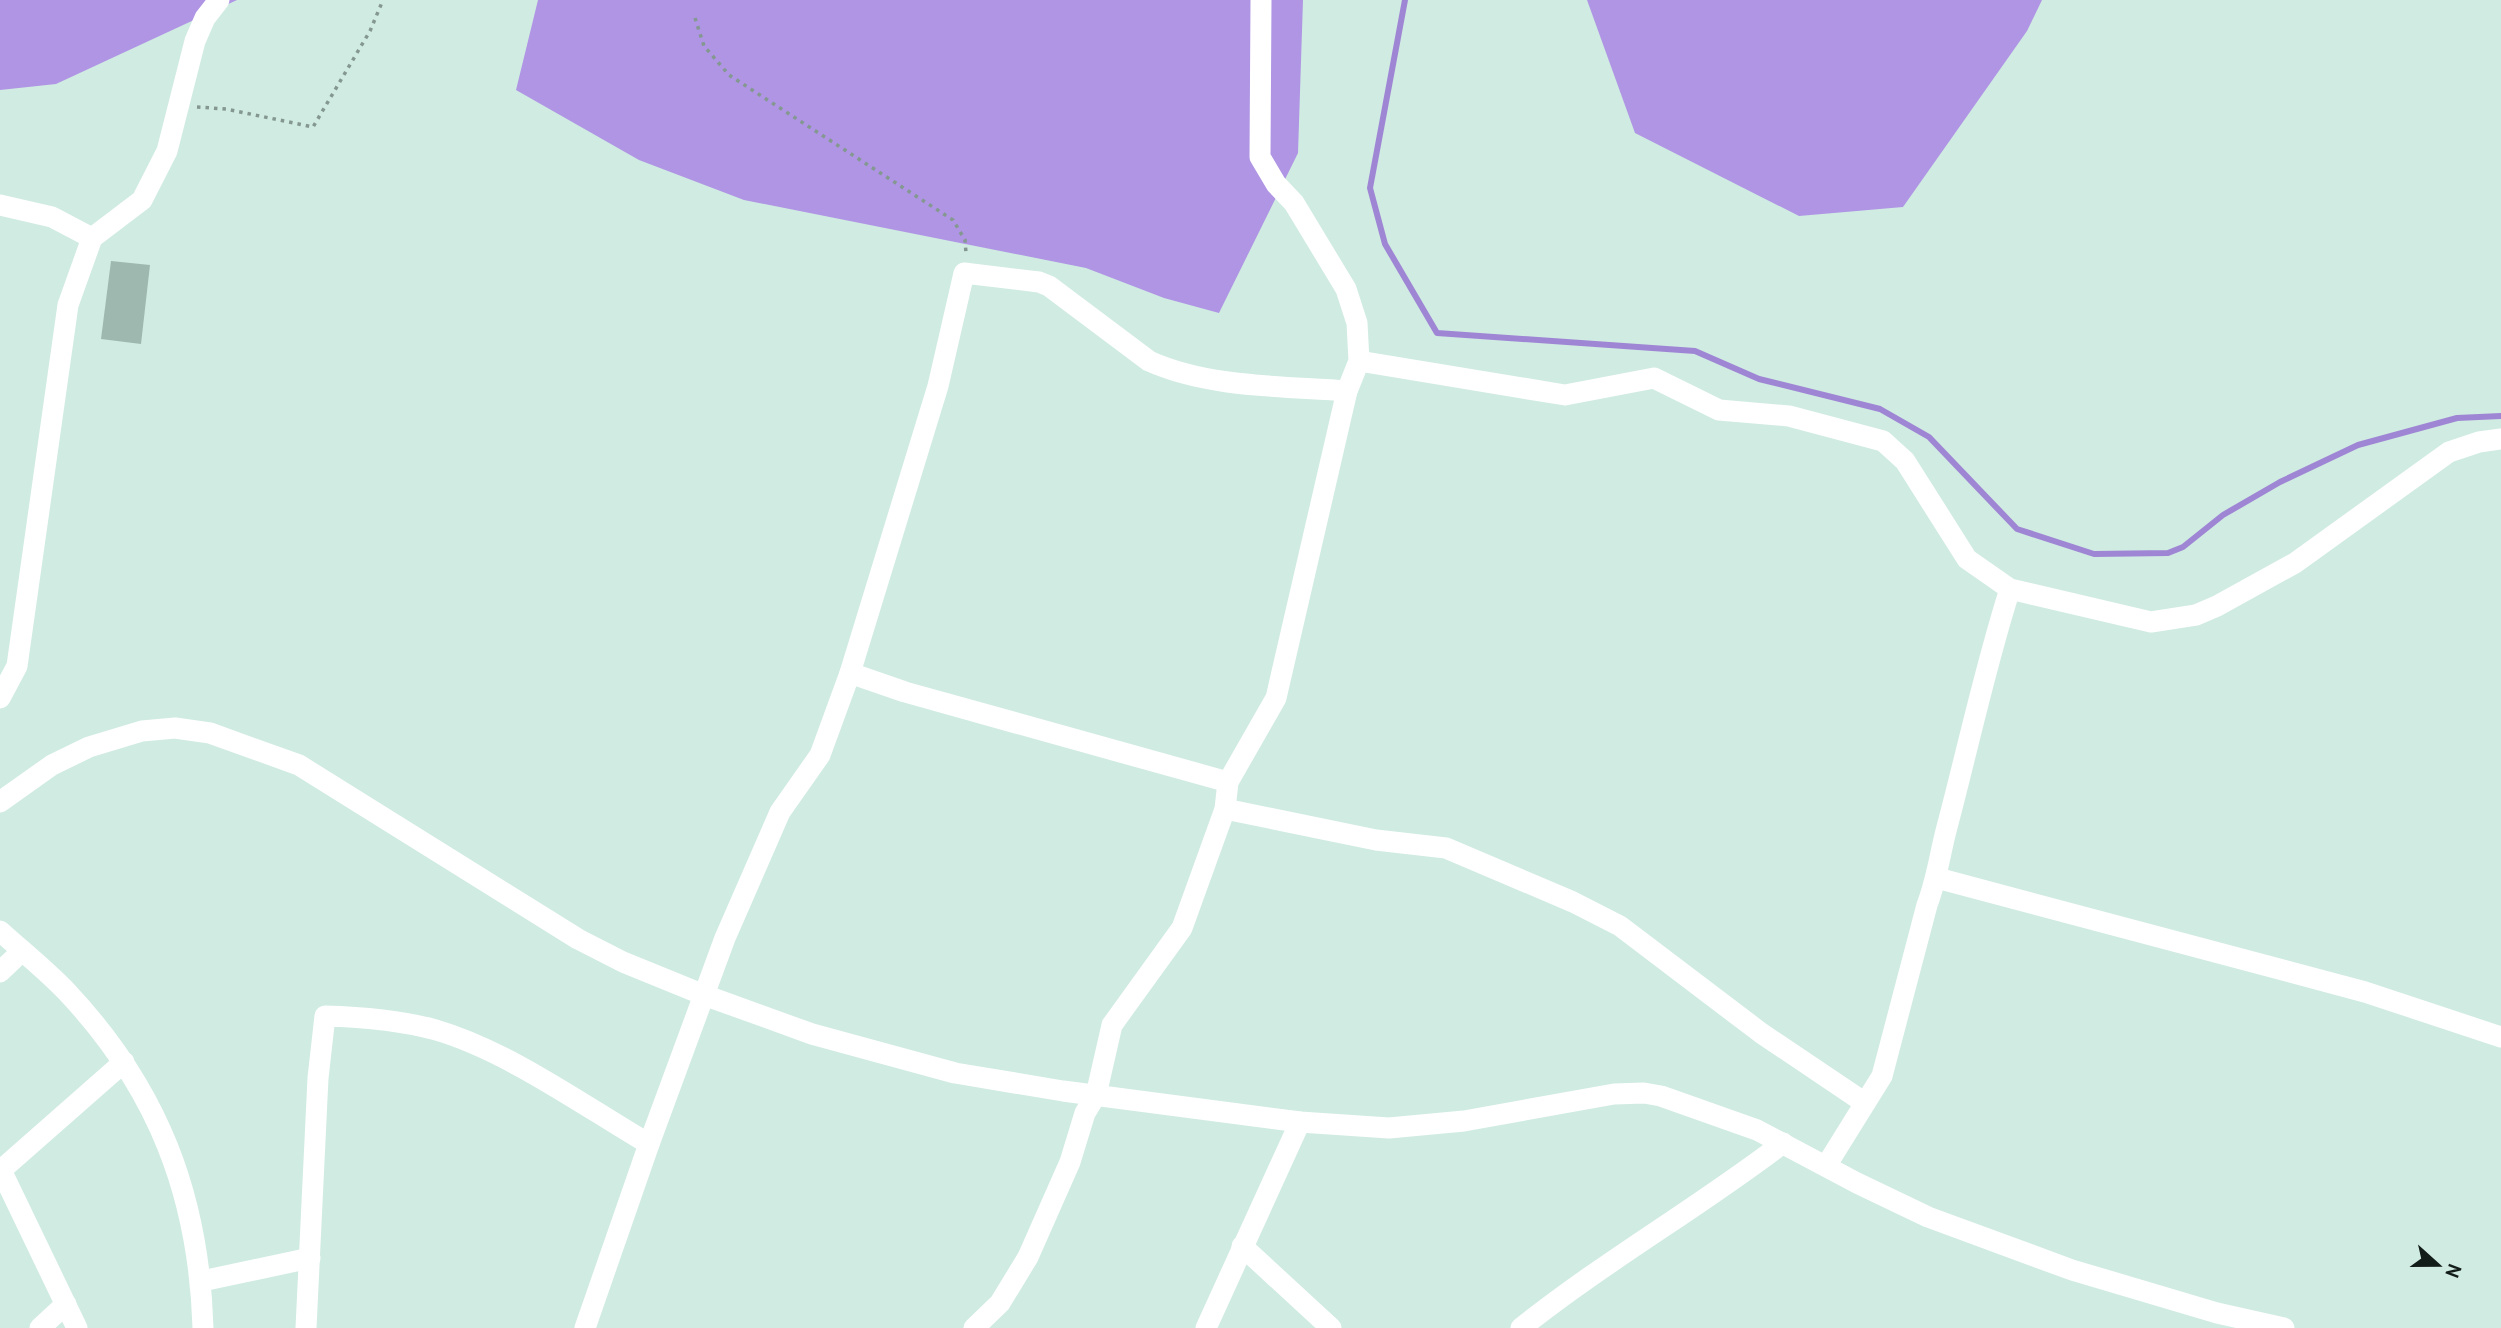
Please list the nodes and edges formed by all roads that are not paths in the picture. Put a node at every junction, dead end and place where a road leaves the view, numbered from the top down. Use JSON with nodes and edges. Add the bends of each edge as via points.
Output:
{"nodes":[{"id":1,"x":219,"y":0,"type":"edge"},
{"id":2,"x":1261,"y":0,"type":"edge"},
{"id":3,"x":0,"y":205,"type":"edge"},
{"id":4,"x":92,"y":238,"type":"junction"},
{"id":5,"x":1359,"y":362,"type":"junction"},
{"id":6,"x":1347,"y":391,"type":"junction"},
{"id":7,"x":2501,"y":439,"type":"edge"},
{"id":8,"x":2010,"y":589,"type":"junction"},
{"id":9,"x":850,"y":673,"type":"junction"},
{"id":10,"x":0,"y":698,"type":"edge"},
{"id":11,"x":1228,"y":782,"type":"junction"},
{"id":12,"x":0,"y":802,"type":"edge"},
{"id":13,"x":1225,"y":809,"type":"junction"},
{"id":14,"x":1937,"y":878,"type":"junction"},
{"id":15,"x":0,"y":930,"type":"edge"},
{"id":16,"x":22,"y":950,"type":"junction"},
{"id":17,"x":0,"y":972,"type":"edge"},
{"id":18,"x":704,"y":995,"type":"junction"},
{"id":19,"x":2501,"y":1037,"type":"edge"},
{"id":20,"x":124,"y":1062,"type":"junction"},
{"id":21,"x":1096,"y":1095,"type":"junction"},
{"id":22,"x":1865,"y":1103,"type":"junction"},
{"id":23,"x":1300,"y":1122,"type":"junction"},
{"id":24,"x":1783,"y":1143,"type":"junction"},
{"id":25,"x":649,"y":1144,"type":"junction"},
{"id":26,"x":1826,"y":1166,"type":"junction"},
{"id":27,"x":0,"y":1171,"type":"edge"},
{"id":28,"x":1242,"y":1246,"type":"junction"},
{"id":29,"x":310,"y":1258,"type":"junction"},
{"id":30,"x":202,"y":1281,"type":"junction"},
{"id":31,"x":66,"y":1304,"type":"junction"},
{"id":32,"x":40,"y":1328,"type":"edge"},
{"id":33,"x":77,"y":1328,"type":"edge"},
{"id":34,"x":203,"y":1328,"type":"edge"},
{"id":35,"x":306,"y":1328,"type":"edge"},
{"id":36,"x":586,"y":1328,"type":"edge"},
{"id":37,"x":974,"y":1328,"type":"edge"},
{"id":38,"x":1206,"y":1328,"type":"edge"},
{"id":39,"x":1331,"y":1328,"type":"edge"},
{"id":40,"x":1521,"y":1328,"type":"edge"},
{"id":41,"x":2284,"y":1328,"type":"edge"}],
"edges":[{"from":1,"to":4,"type":"street","via":[[195,41],[167,150],[142,200]]},
{"from":2,"to":5,"type":"street","via":[[1260,157],[1276,184],[1294,202],[1346,289],[1357,323]]},
{"from":3,"to":4,"type":"street","via":[[52,217]]},
{"from":4,"to":10,"type":"street","via":[[68,305],[17,666]]},
{"from":5,"to":6,"type":"street"},
{"from":5,"to":8,"type":"street","via":[[1565,395],[1654,378],[1719,410],[1790,416],[1883,441],[1905,461],[1966,559]]},
{"from":6,"to":9,"type":"street","via":[[1225,381],[1168,370],[1149,362],[1049,286],[964,273],[938,386]]},
{"from":6,"to":11,"type":"street","via":[[1276,698]]},
{"from":7,"to":8,"type":"street","via":[[2449,452],[2295,563],[2196,615],[2151,622]]},
{"from":8,"to":14,"type":"street"},
{"from":9,"to":11,"type":"street"},
{"from":9,"to":18,"type":"street","via":[[820,755],[780,812]]},
{"from":11,"to":13,"type":"street"},
{"from":12,"to":18,"type":"street","via":[[52,765],[89,747],[142,731],[176,727],[210,733],[299,765],[578,939]]},
{"from":13,"to":21,"type":"street","via":[[1182,928],[1112,1025]]},
{"from":13,"to":22,"type":"street","via":[[1376,840],[1446,848],[1561,897],[1620,926],[1761,1033]]},
{"from":14,"to":19,"type":"street","via":[[2365,992]]},
{"from":14,"to":22,"type":"street","via":[[1882,1076]]},
{"from":15,"to":16,"type":"street"},
{"from":16,"to":17,"type":"street"},
{"from":16,"to":20,"type":"street","via":[[66,991]]},
{"from":18,"to":21,"type":"street","via":[[812,1034],[955,1073]]},
{"from":18,"to":25,"type":"street"},
{"from":20,"to":27,"type":"street"},
{"from":20,"to":30,"type":"street","via":[[146,1094],[169,1150],[191,1218]]},
{"from":21,"to":23,"type":"street"},
{"from":21,"to":37,"type":"street","via":[[1028,1257],[1000,1303]]},
{"from":22,"to":26,"type":"street"},
{"from":23,"to":24,"type":"street","via":[[1361,1128],[1428,1125],[1644,1093],[1695,1106]]},
{"from":23,"to":28,"type":"street"},
{"from":24,"to":26,"type":"street"},
{"from":24,"to":40,"type":"street","via":[[1720,1191],[1569,1289]]},
{"from":25,"to":29,"type":"street","via":[[512,1063],[437,1031],[369,1017],[325,1016]]},
{"from":25,"to":36,"type":"street"},
{"from":26,"to":41,"type":"street","via":[[1928,1217],[2072,1270]]},
{"from":27,"to":31,"type":"street"},
{"from":28,"to":38,"type":"street"},
{"from":28,"to":39,"type":"street"},
{"from":29,"to":30,"type":"street"},
{"from":29,"to":35,"type":"street"},
{"from":30,"to":34,"type":"street"},
{"from":31,"to":32,"type":"street"},
{"from":31,"to":33,"type":"street"}]}
